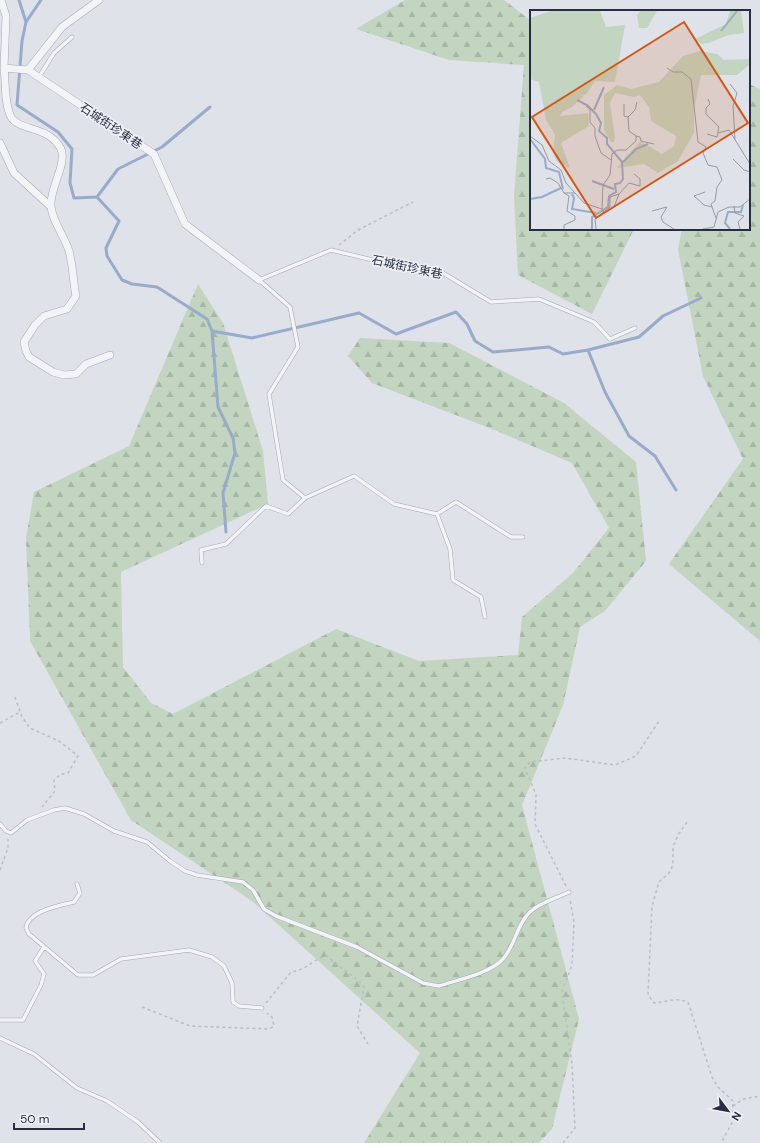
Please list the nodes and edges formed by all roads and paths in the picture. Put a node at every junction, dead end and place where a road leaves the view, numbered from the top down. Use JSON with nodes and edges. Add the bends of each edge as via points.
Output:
{"nodes":[{"id":1,"x":1,"y":0,"type":"edge"},
{"id":2,"x":99,"y":0,"type":"edge"},
{"id":3,"x":72,"y":37,"type":"dead end"},
{"id":4,"x":4,"y":68,"type":"junction"},
{"id":5,"x":28,"y":70,"type":"junction"},
{"id":6,"x":38,"y":77,"type":"junction"},
{"id":7,"x":0,"y":142,"type":"edge"},
{"id":8,"x":413,"y":202,"type":"dead end"},
{"id":9,"x":50,"y":206,"type":"junction"},
{"id":10,"x":331,"y":250,"type":"junction"},
{"id":11,"x":259,"y":280,"type":"junction"},
{"id":12,"x":635,"y":328,"type":"dead end"},
{"id":13,"x":110,"y":355,"type":"dead end"},
{"id":14,"x":305,"y":498,"type":"junction"},
{"id":15,"x":437,"y":514,"type":"junction"},
{"id":16,"x":522,"y":537,"type":"dead end"},
{"id":17,"x":202,"y":563,"type":"dead end"},
{"id":18,"x":485,"y":617,"type":"dead end"},
{"id":19,"x":15,"y":697,"type":"dead end"},
{"id":20,"x":20,"y":712,"type":"junction"},
{"id":21,"x":0,"y":723,"type":"edge"},
{"id":22,"x":41,"y":808,"type":"dead end"},
{"id":23,"x":687,"y":822,"type":"dead end"},
{"id":24,"x":0,"y":824,"type":"edge"},
{"id":25,"x":8,"y":833,"type":"dead end"},
{"id":26,"x":0,"y":870,"type":"edge"},
{"id":27,"x":77,"y":884,"type":"dead end"},
{"id":28,"x":568,"y":892,"type":"dead end"},
{"id":29,"x":44,"y":947,"type":"junction"},
{"id":30,"x":142,"y":1007,"type":"dead end"},
{"id":31,"x":262,"y":1008,"type":"junction"},
{"id":32,"x":0,"y":1020,"type":"edge"},
{"id":33,"x":0,"y":1038,"type":"edge"},
{"id":34,"x":368,"y":1044,"type":"dead end"},
{"id":35,"x":760,"y":1096,"type":"edge"},
{"id":36,"x":732,"y":1106,"type":"junction"},
{"id":37,"x":160,"y":1143,"type":"edge"},
{"id":38,"x":721,"y":1143,"type":"edge"}],
"edges":[{"from":1,"to":4,"type":"street","via":[[6,16]]},
{"from":2,"to":5,"type":"street","via":[[62,27]]},
{"from":3,"to":6,"type":"lane","via":[[54,53]]},
{"from":4,"to":5,"type":"street"},
{"from":4,"to":9,"type":"street","via":[[8,110],[12,118],[18,123],[50,135],[62,151]]},
{"from":5,"to":6,"type":"street","name":"石城街珍東巷"},
{"from":6,"to":11,"type":"street","name":"石城街珍東巷","via":[[154,154],[185,224]]},
{"from":7,"to":9,"type":"street","via":[[14,173]]},
{"from":8,"to":10,"type":"path","via":[[358,230]]},
{"from":9,"to":13,"type":"street","via":[[69,250],[76,296],[67,309],[44,316],[35,325],[24,342],[26,351],[35,361],[53,372],[64,375],[76,374],[86,364]]},
{"from":10,"to":11,"type":"lane"},
{"from":10,"to":12,"type":"lane","name":"石城街珍東巷","via":[[394,265],[444,273],[491,302],[539,299],[594,322],[610,340]]},
{"from":11,"to":14,"type":"lane","name":"石城街珍東巷","via":[[290,307],[298,347],[269,394],[283,480]]},
{"from":14,"to":15,"type":"lane","via":[[354,476],[394,504]]},
{"from":14,"to":17,"type":"lane","via":[[288,514],[266,506],[226,544],[200,550]]},
{"from":15,"to":16,"type":"lane","via":[[456,502],[511,537]]},
{"from":15,"to":18,"type":"lane","via":[[450,549],[453,580],[481,597]]},
{"from":19,"to":20,"type":"path"},
{"from":20,"to":21,"type":"path"},
{"from":20,"to":22,"type":"path","via":[[30,728],[59,741],[78,756],[68,773],[61,774],[54,780],[55,791]]},
{"from":23,"to":36,"type":"path","via":[[673,847],[671,871],[659,882],[652,906],[648,995],[654,1003],[676,998],[688,1002],[712,1077],[718,1088],[733,1101]]},
{"from":24,"to":28,"type":"lane","via":[[11,833],[27,820],[54,810],[65,808],[84,814],[114,831],[147,842],[180,868],[197,875],[243,882],[253,890],[264,909],[276,916],[357,947],[434,986],[481,972],[498,964],[509,951],[530,911]]},
{"from":25,"to":26,"type":"path","via":[[8,848]]},
{"from":27,"to":29,"type":"lane","via":[[80,893],[74,902],[48,908],[26,925],[27,932]]},
{"from":29,"to":31,"type":"lane","via":[[82,976],[93,975],[121,959],[171,951],[197,952],[212,957],[224,966],[232,983],[234,1002],[239,1006]]},
{"from":29,"to":32,"type":"lane","via":[[35,961],[44,974],[41,986],[23,1020]]},
{"from":30,"to":31,"type":"path","via":[[190,1026],[269,1029],[274,1026],[272,1016]]},
{"from":31,"to":34,"type":"path","via":[[291,972],[302,970],[320,957],[326,956],[360,982],[364,988],[357,1026]]},
{"from":33,"to":37,"type":"lane","via":[[34,1054],[77,1088],[138,1122]]},
{"from":35,"to":36,"type":"path","via":[[743,1099]]},
{"from":36,"to":38,"type":"path","via":[[732,1123]]}]}
